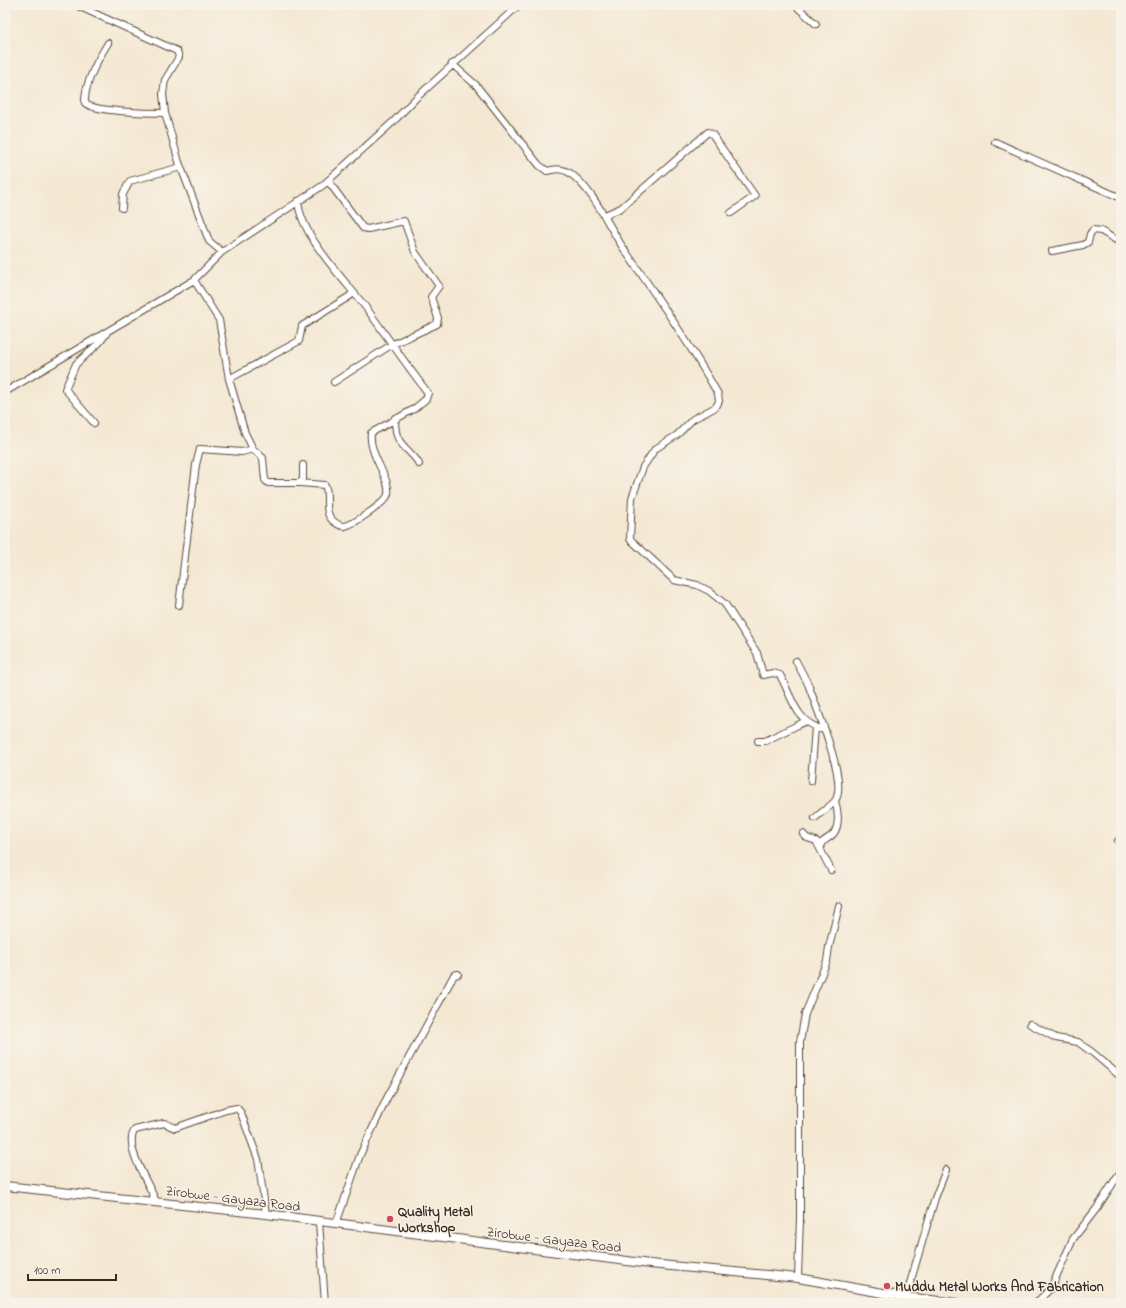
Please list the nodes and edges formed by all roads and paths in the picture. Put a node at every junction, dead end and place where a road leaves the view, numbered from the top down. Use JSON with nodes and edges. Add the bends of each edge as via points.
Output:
{"nodes":[{"id":1,"x":76,"y":5,"type":"edge"},
{"id":2,"x":519,"y":5,"type":"edge"},
{"id":3,"x":795,"y":5,"type":"edge"},
{"id":4,"x":816,"y":24,"type":"dead end"},
{"id":5,"x":108,"y":43,"type":"dead end"},
{"id":6,"x":452,"y":64,"type":"junction"},
{"id":7,"x":165,"y":113,"type":"junction"},
{"id":8,"x":995,"y":142,"type":"dead end"},
{"id":9,"x":181,"y":166,"type":"junction"},
{"id":10,"x":328,"y":182,"type":"junction"},
{"id":11,"x":1121,"y":198,"type":"edge"},
{"id":12,"x":298,"y":201,"type":"junction"},
{"id":13,"x":122,"y":208,"type":"dead end"},
{"id":14,"x":731,"y":213,"type":"dead end"},
{"id":15,"x":605,"y":215,"type":"junction"},
{"id":16,"x":1121,"y":244,"type":"edge"},
{"id":17,"x":1052,"y":251,"type":"dead end"},
{"id":18,"x":222,"y":252,"type":"junction"},
{"id":19,"x":194,"y":280,"type":"junction"},
{"id":20,"x":353,"y":292,"type":"junction"},
{"id":21,"x":107,"y":333,"type":"junction"},
{"id":22,"x":391,"y":345,"type":"junction"},
{"id":23,"x":229,"y":379,"type":"junction"},
{"id":24,"x":334,"y":382,"type":"dead end"},
{"id":25,"x":5,"y":392,"type":"edge"},
{"id":26,"x":395,"y":418,"type":"junction"},
{"id":27,"x":94,"y":423,"type":"dead end"},
{"id":28,"x":253,"y":449,"type":"junction"},
{"id":29,"x":418,"y":464,"type":"dead end"},
{"id":30,"x":303,"y":465,"type":"dead end"},
{"id":31,"x":300,"y":483,"type":"junction"},
{"id":32,"x":179,"y":604,"type":"dead end"},
{"id":33,"x":796,"y":661,"type":"dead end"},
{"id":34,"x":806,"y":721,"type":"junction"},
{"id":35,"x":816,"y":727,"type":"junction"},
{"id":36,"x":825,"y":730,"type":"junction"},
{"id":37,"x":758,"y":741,"type":"dead end"},
{"id":38,"x":811,"y":781,"type":"dead end"},
{"id":39,"x":835,"y":801,"type":"junction"},
{"id":40,"x":815,"y":818,"type":"dead end"},
{"id":41,"x":803,"y":834,"type":"dead end"},
{"id":42,"x":821,"y":847,"type":"junction"},
{"id":43,"x":831,"y":870,"type":"dead end"},
{"id":44,"x":839,"y":906,"type":"dead end"},
{"id":45,"x":458,"y":974,"type":"dead end"},
{"id":46,"x":1030,"y":1024,"type":"dead end"},
{"id":47,"x":1121,"y":1077,"type":"edge"},
{"id":48,"x":946,"y":1170,"type":"dead end"},
{"id":49,"x":1121,"y":1171,"type":"edge"},
{"id":50,"x":5,"y":1186,"type":"edge"},
{"id":51,"x":156,"y":1202,"type":"junction"},
{"id":52,"x":266,"y":1214,"type":"junction"},
{"id":53,"x":319,"y":1222,"type":"junction"},
{"id":54,"x":336,"y":1224,"type":"junction"},
{"id":55,"x":798,"y":1278,"type":"junction"},
{"id":56,"x":906,"y":1297,"type":"junction"},
{"id":57,"x":325,"y":1303,"type":"edge"},
{"id":58,"x":956,"y":1303,"type":"edge"},
{"id":59,"x":1036,"y":1303,"type":"edge"}],
"edges":[{"from":1,"to":7,"type":"street","via":[[177,51],[179,57],[165,80]]},
{"from":2,"to":6,"type":"street"},
{"from":3,"to":4,"type":"street"},
{"from":5,"to":7,"type":"street","via":[[91,78],[85,103],[101,109]]},
{"from":6,"to":10,"type":"street"},
{"from":6,"to":15,"type":"street","via":[[476,85],[539,165],[547,171],[558,168],[569,173]]},
{"from":7,"to":9,"type":"street"},
{"from":8,"to":11,"type":"street"},
{"from":9,"to":13,"type":"street","via":[[130,181],[123,194]]},
{"from":9,"to":18,"type":"street","via":[[210,241]]},
{"from":10,"to":12,"type":"street"},
{"from":10,"to":22,"type":"street","via":[[363,228],[404,221],[415,252],[439,286],[431,297],[438,318],[437,324]]},
{"from":12,"to":18,"type":"street"},
{"from":12,"to":20,"type":"street","via":[[299,212],[306,228]]},
{"from":14,"to":15,"type":"street","via":[[756,196],[708,132],[621,208]]},
{"from":15,"to":34,"type":"street","via":[[624,249],[687,340],[718,394],[719,401],[716,407],[693,418],[677,435],[655,449],[643,467],[632,498],[630,539],[674,580],[697,585],[725,604],[757,653],[763,675],[780,675],[797,713]]},
{"from":16,"to":17,"type":"street","via":[[1101,231],[1093,230],[1088,242],[1083,245]]},
{"from":18,"to":19,"type":"street"},
{"from":19,"to":21,"type":"street"},
{"from":19,"to":23,"type":"street","via":[[219,320]]},
{"from":20,"to":22,"type":"street"},
{"from":20,"to":23,"type":"street","via":[[302,326],[299,341]]},
{"from":21,"to":25,"type":"street"},
{"from":21,"to":27,"type":"street","via":[[76,364],[65,389]]},
{"from":22,"to":24,"type":"street"},
{"from":22,"to":26,"type":"street","via":[[428,393],[426,399],[414,409]]},
{"from":23,"to":28,"type":"street","via":[[245,433]]},
{"from":26,"to":29,"type":"street","via":[[399,440]]},
{"from":26,"to":31,"type":"street","via":[[371,433],[373,454],[389,492],[387,499],[378,507],[347,526],[341,526],[331,519],[327,509],[325,485]]},
{"from":28,"to":31,"type":"street","via":[[263,458],[265,480],[268,483]]},
{"from":28,"to":32,"type":"street","via":[[242,452],[200,449]]},
{"from":30,"to":31,"type":"street","via":[[303,478]]},
{"from":33,"to":36,"type":"street","via":[[808,684]]},
{"from":34,"to":35,"type":"street"},
{"from":34,"to":37,"type":"street","via":[[765,741]]},
{"from":35,"to":36,"type":"street"},
{"from":35,"to":38,"type":"street"},
{"from":36,"to":39,"type":"street","via":[[838,780]]},
{"from":39,"to":40,"type":"street"},
{"from":39,"to":42,"type":"street","via":[[838,808],[838,823],[834,833],[821,843]]},
{"from":41,"to":42,"type":"street"},
{"from":42,"to":43,"type":"street"},
{"from":44,"to":55,"type":"street","via":[[827,961],[805,1014],[800,1042]]},
{"from":45,"to":54,"type":"street","via":[[454,975],[439,999],[387,1098],[360,1155]]},
{"from":46,"to":47,"type":"street","via":[[1056,1038],[1078,1042]]},
{"from":48,"to":56,"type":"street"},
{"from":49,"to":59,"type":"street","via":[[1073,1239],[1051,1288]]},
{"from":50,"to":51,"type":"street","name":"Zirobwe - Gayaza Road"},
{"from":51,"to":52,"type":"street","name":"Zirobwe - Gayaza Road"},
{"from":51,"to":52,"type":"street","via":[[136,1161],[131,1140],[135,1130],[164,1123],[175,1128],[236,1108],[241,1113],[258,1159]]},
{"from":52,"to":53,"type":"street","name":"Zirobwe - Gayaza Road"},
{"from":53,"to":54,"type":"street","name":"Zirobwe - Gayaza Road"},
{"from":53,"to":57,"type":"street"},
{"from":54,"to":55,"type":"street","name":"Zirobwe - Gayaza Road","via":[[650,1264]]},
{"from":55,"to":56,"type":"street","name":"Zirobwe - Gayaza Road"},
{"from":56,"to":58,"type":"street","name":"Zirobwe - Gayaza Road"}]}
